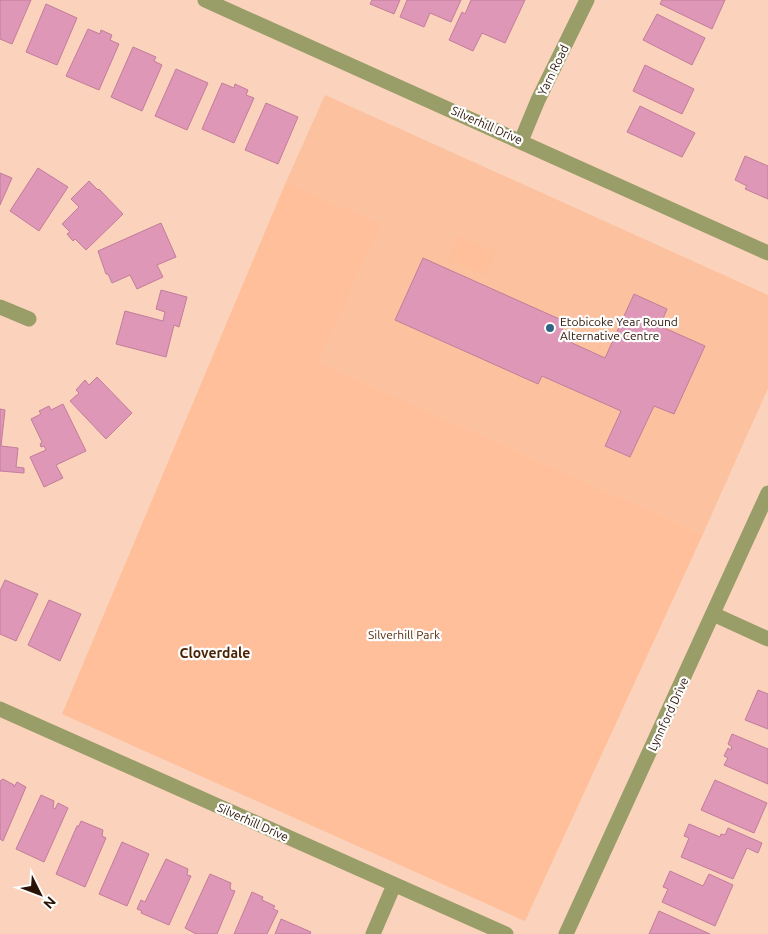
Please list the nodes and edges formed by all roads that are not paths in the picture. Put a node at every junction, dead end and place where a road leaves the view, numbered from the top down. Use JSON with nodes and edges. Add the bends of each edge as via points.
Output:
{"nodes":[{"id":1,"x":205,"y":0,"type":"edge"},
{"id":2,"x":587,"y":0,"type":"edge"},
{"id":3,"x":521,"y":140,"type":"junction"},
{"id":4,"x":768,"y":253,"type":"edge"},
{"id":5,"x":0,"y":307,"type":"edge"},
{"id":6,"x":29,"y":319,"type":"dead end"},
{"id":7,"x":768,"y":494,"type":"edge"},
{"id":8,"x":713,"y":614,"type":"junction"},
{"id":9,"x":768,"y":639,"type":"edge"},
{"id":10,"x":0,"y":709,"type":"edge"},
{"id":11,"x":394,"y":884,"type":"junction"},
{"id":12,"x":373,"y":934,"type":"edge"},
{"id":13,"x":506,"y":934,"type":"edge"},
{"id":14,"x":566,"y":934,"type":"edge"}],
"edges":[{"from":1,"to":3,"type":"street","name":"Silverhill Drive"},
{"from":2,"to":3,"type":"street","name":"Yarn Road"},
{"from":3,"to":4,"type":"street","name":"Silverhill Drive"},
{"from":5,"to":6,"type":"street"},
{"from":7,"to":8,"type":"street","name":"Lynnford Drive"},
{"from":8,"to":9,"type":"street"},
{"from":8,"to":14,"type":"street","name":"Lynnford Drive"},
{"from":10,"to":11,"type":"street","name":"Silverhill Drive"},
{"from":11,"to":12,"type":"street"},
{"from":11,"to":13,"type":"street","name":"Silverhill Drive"}]}
